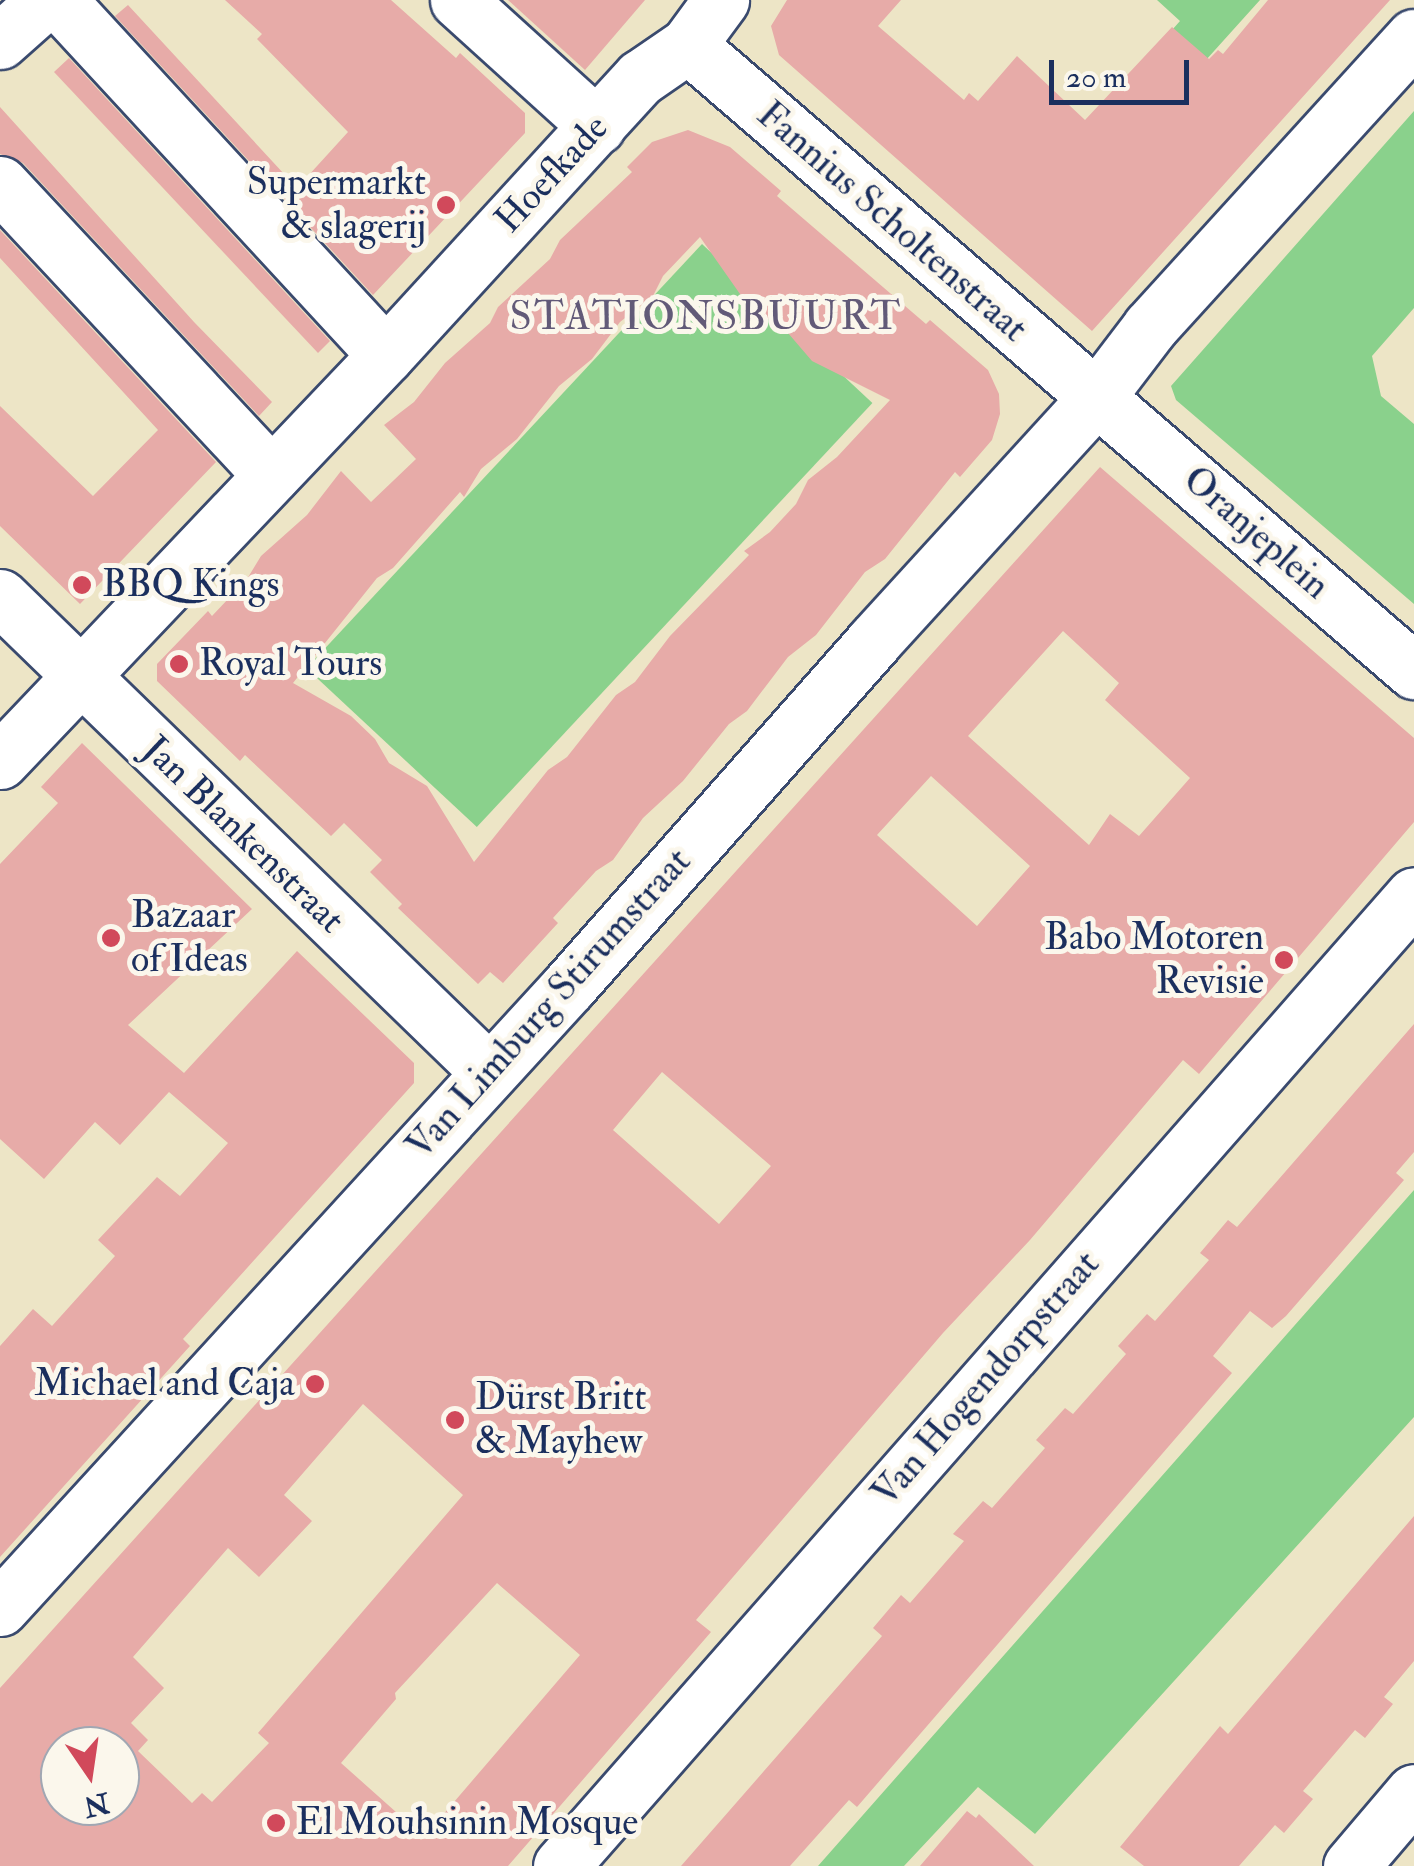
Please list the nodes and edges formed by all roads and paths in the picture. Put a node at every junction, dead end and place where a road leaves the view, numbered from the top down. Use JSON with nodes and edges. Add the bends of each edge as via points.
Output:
{"nodes":[{"id":1,"x":46,"y":0,"type":"edge"},
{"id":2,"x":58,"y":0,"type":"edge"},
{"id":3,"x":458,"y":0,"type":"edge"},
{"id":4,"x":720,"y":0,"type":"edge"},
{"id":5,"x":1414,"y":37,"type":"edge"},
{"id":6,"x":0,"y":41,"type":"edge"},
{"id":7,"x":688,"y":45,"type":"junction"},
{"id":8,"x":596,"y":126,"type":"junction"},
{"id":9,"x":0,"y":184,"type":"edge"},
{"id":10,"x":386,"y":354,"type":"junction"},
{"id":11,"x":1096,"y":398,"type":"junction"},
{"id":12,"x":271,"y":476,"type":"junction"},
{"id":13,"x":0,"y":597,"type":"edge"},
{"id":14,"x":1414,"y":671,"type":"edge"},
{"id":15,"x":80,"y":677,"type":"junction"},
{"id":16,"x":0,"y":761,"type":"edge"},
{"id":17,"x":1414,"y":895,"type":"edge"},
{"id":18,"x":488,"y":1071,"type":"junction"},
{"id":19,"x":0,"y":1608,"type":"edge"},
{"id":20,"x":1414,"y":1792,"type":"edge"},
{"id":21,"x":561,"y":1866,"type":"edge"},
{"id":22,"x":1350,"y":1866,"type":"edge"}],
"edges":[{"from":1,"to":6,"type":"street"},
{"from":2,"to":10,"type":"street"},
{"from":3,"to":8,"type":"street"},
{"from":4,"to":7,"type":"street","name":"Hoefkade"},
{"from":5,"to":11,"type":"street","name":"Van Limburg Stirumstraat","via":[[1150,327]]},
{"from":7,"to":8,"type":"street","name":"Hoefkade","via":[[640,78]]},
{"from":7,"to":11,"type":"street","name":"Fannius Scholtenstraat"},
{"from":8,"to":10,"type":"street","name":"Hoefkade"},
{"from":9,"to":12,"type":"street"},
{"from":10,"to":12,"type":"street","name":"Hoefkade"},
{"from":11,"to":14,"type":"street","name":"Oranjeplein"},
{"from":11,"to":18,"type":"street","name":"Van Limburg Stirumstraat"},
{"from":12,"to":15,"type":"street","name":"Hoefkade"},
{"from":13,"to":15,"type":"street","name":"Jan Blankenstraat"},
{"from":15,"to":16,"type":"street","name":"Hoefkade"},
{"from":15,"to":18,"type":"street","name":"Jan Blankenstraat"},
{"from":17,"to":21,"type":"street","name":"Van Hogendorpstraat"},
{"from":18,"to":19,"type":"street","name":"Van Limburg Stirumstraat"},
{"from":20,"to":22,"type":"street"}]}
